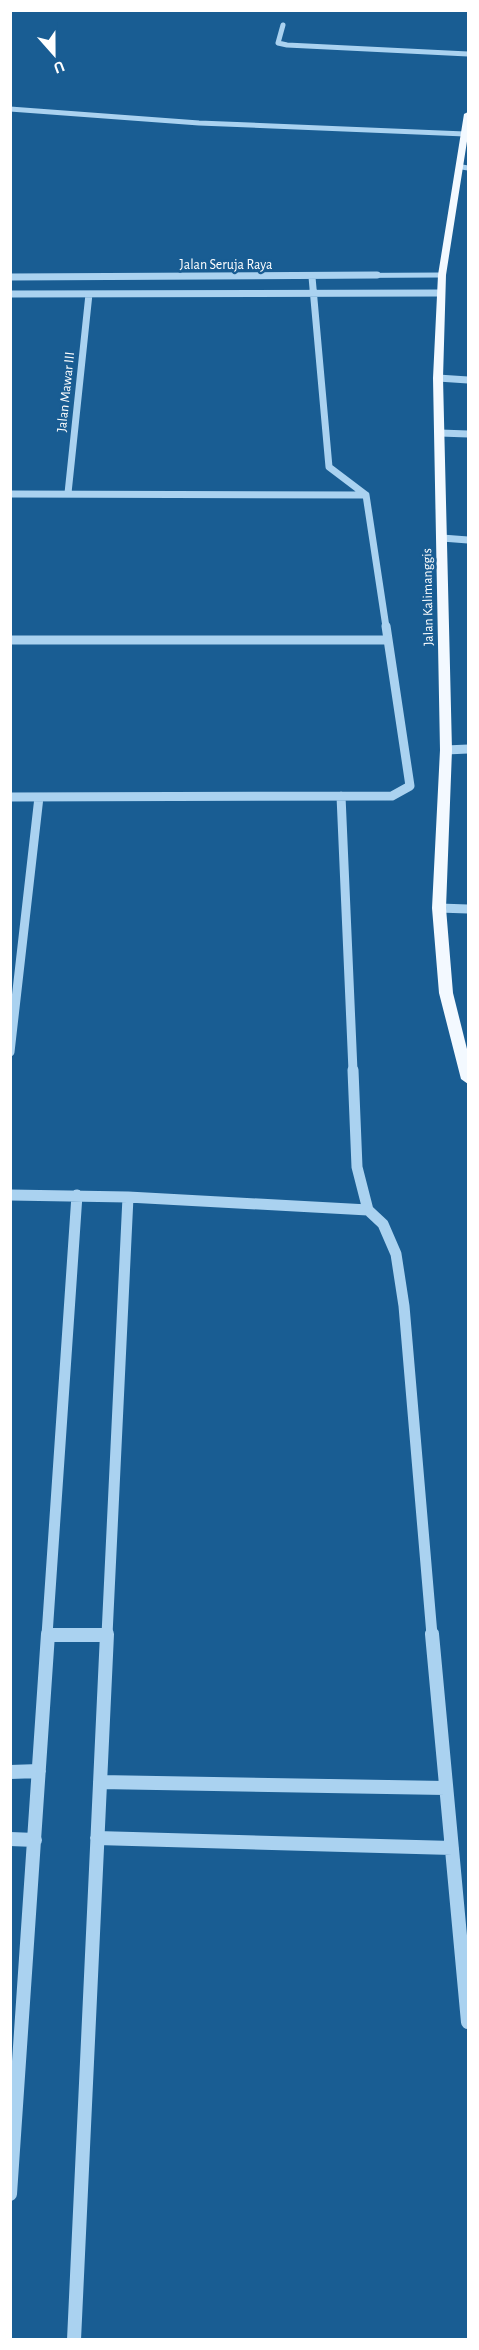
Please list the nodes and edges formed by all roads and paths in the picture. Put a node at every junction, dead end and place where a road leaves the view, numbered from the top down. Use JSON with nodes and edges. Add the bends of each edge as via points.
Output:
{"nodes":[{"id":1,"x":283,"y":25,"type":"dead end"},
{"id":2,"x":468,"y":54,"type":"edge"},
{"id":3,"x":10,"y":109,"type":"edge"},
{"id":4,"x":468,"y":114,"type":"edge"},
{"id":5,"x":465,"y":134,"type":"junction"},
{"id":6,"x":465,"y":167,"type":"edge"},
{"id":7,"x":442,"y":275,"type":"junction"},
{"id":8,"x":10,"y":277,"type":"edge"},
{"id":9,"x":312,"y":277,"type":"junction"},
{"id":10,"x":313,"y":293,"type":"junction"},
{"id":11,"x":441,"y":293,"type":"junction"},
{"id":12,"x":10,"y":294,"type":"edge"},
{"id":13,"x":89,"y":294,"type":"junction"},
{"id":14,"x":438,"y":378,"type":"junction"},
{"id":15,"x":468,"y":380,"type":"edge"},
{"id":16,"x":440,"y":433,"type":"junction"},
{"id":17,"x":468,"y":434,"type":"edge"},
{"id":18,"x":68,"y":493,"type":"junction"},
{"id":19,"x":10,"y":494,"type":"edge"},
{"id":20,"x":366,"y":495,"type":"junction"},
{"id":21,"x":442,"y":538,"type":"junction"},
{"id":22,"x":468,"y":540,"type":"edge"},
{"id":23,"x":10,"y":640,"type":"edge"},
{"id":24,"x":388,"y":640,"type":"junction"},
{"id":25,"x":468,"y":749,"type":"edge"},
{"id":26,"x":446,"y":750,"type":"junction"},
{"id":27,"x":340,"y":796,"type":"junction"},
{"id":28,"x":10,"y":797,"type":"edge"},
{"id":29,"x":39,"y":798,"type":"junction"},
{"id":30,"x":440,"y":908,"type":"junction"},
{"id":31,"x":468,"y":909,"type":"edge"},
{"id":32,"x":10,"y":1052,"type":"edge"},
{"id":33,"x":468,"y":1079,"type":"edge"},
{"id":34,"x":10,"y":1195,"type":"edge"},
{"id":35,"x":77,"y":1195,"type":"junction"},
{"id":36,"x":128,"y":1197,"type":"junction"},
{"id":37,"x":368,"y":1210,"type":"junction"},
{"id":38,"x":49,"y":1635,"type":"junction"},
{"id":39,"x":106,"y":1635,"type":"junction"},
{"id":40,"x":39,"y":1771,"type":"junction"},
{"id":41,"x":10,"y":1772,"type":"edge"},
{"id":42,"x":100,"y":1782,"type":"junction"},
{"id":43,"x":445,"y":1788,"type":"junction"},
{"id":44,"x":97,"y":1838,"type":"junction"},
{"id":45,"x":10,"y":1839,"type":"edge"},
{"id":46,"x":35,"y":1840,"type":"junction"},
{"id":47,"x":452,"y":1848,"type":"junction"},
{"id":48,"x":468,"y":2022,"type":"edge"},
{"id":49,"x":10,"y":2194,"type":"edge"},
{"id":50,"x":74,"y":2340,"type":"edge"}],
"edges":[{"from":1,"to":2,"type":"street","via":[[278,43],[287,45]]},
{"from":3,"to":5,"type":"street","via":[[199,123]]},
{"from":4,"to":5,"type":"main road","name":"Jalan Kalimanggis"},
{"from":5,"to":6,"type":"main road","name":"Jalan Kalimanggis"},
{"from":6,"to":7,"type":"main road","name":"Jalan Kalimanggis"},
{"from":7,"to":9,"type":"street","name":"Jalan Seruja Raya"},
{"from":7,"to":11,"type":"main road","name":"Jalan Kalimanggis"},
{"from":8,"to":9,"type":"street","name":"Jalan Seruja Raya"},
{"from":9,"to":10,"type":"street"},
{"from":10,"to":11,"type":"street","name":"Jalan Seruja Raya"},
{"from":10,"to":13,"type":"street","name":"Jalan Seruja Raya"},
{"from":10,"to":20,"type":"street","via":[[329,467]]},
{"from":11,"to":14,"type":"main road","name":"Jalan Kalimanggis"},
{"from":12,"to":13,"type":"street","name":"Jalan Seruja Raya"},
{"from":13,"to":18,"type":"street","name":"Jalan Mawar III"},
{"from":14,"to":15,"type":"street"},
{"from":14,"to":16,"type":"main road","name":"Jalan Kalimanggis"},
{"from":16,"to":17,"type":"street"},
{"from":16,"to":21,"type":"main road","name":"Jalan Kalimanggis"},
{"from":18,"to":19,"type":"street"},
{"from":18,"to":20,"type":"street"},
{"from":20,"to":24,"type":"street"},
{"from":21,"to":22,"type":"street"},
{"from":21,"to":26,"type":"main road","name":"Jalan Kalimanggis"},
{"from":23,"to":24,"type":"street"},
{"from":24,"to":27,"type":"street","via":[[410,786],[392,796]]},
{"from":25,"to":26,"type":"street"},
{"from":26,"to":30,"type":"main road","name":"Jalan Kalimanggis"},
{"from":27,"to":29,"type":"street"},
{"from":27,"to":37,"type":"street","via":[[357,1167]]},
{"from":28,"to":29,"type":"street"},
{"from":29,"to":32,"type":"street"},
{"from":30,"to":31,"type":"street"},
{"from":30,"to":33,"type":"main road","name":"Jalan Kalimanggis","via":[[446,993]]},
{"from":34,"to":35,"type":"street"},
{"from":35,"to":36,"type":"street"},
{"from":35,"to":38,"type":"street"},
{"from":36,"to":37,"type":"street"},
{"from":36,"to":39,"type":"street"},
{"from":37,"to":43,"type":"street","via":[[383,1224],[396,1254],[404,1306]]},
{"from":38,"to":39,"type":"street"},
{"from":38,"to":40,"type":"street"},
{"from":39,"to":42,"type":"street"},
{"from":40,"to":41,"type":"street"},
{"from":40,"to":46,"type":"street"},
{"from":42,"to":43,"type":"street"},
{"from":42,"to":44,"type":"street"},
{"from":43,"to":47,"type":"street"},
{"from":44,"to":47,"type":"street"},
{"from":44,"to":50,"type":"street"},
{"from":45,"to":46,"type":"street"},
{"from":46,"to":49,"type":"street"},
{"from":47,"to":48,"type":"street"}]}
